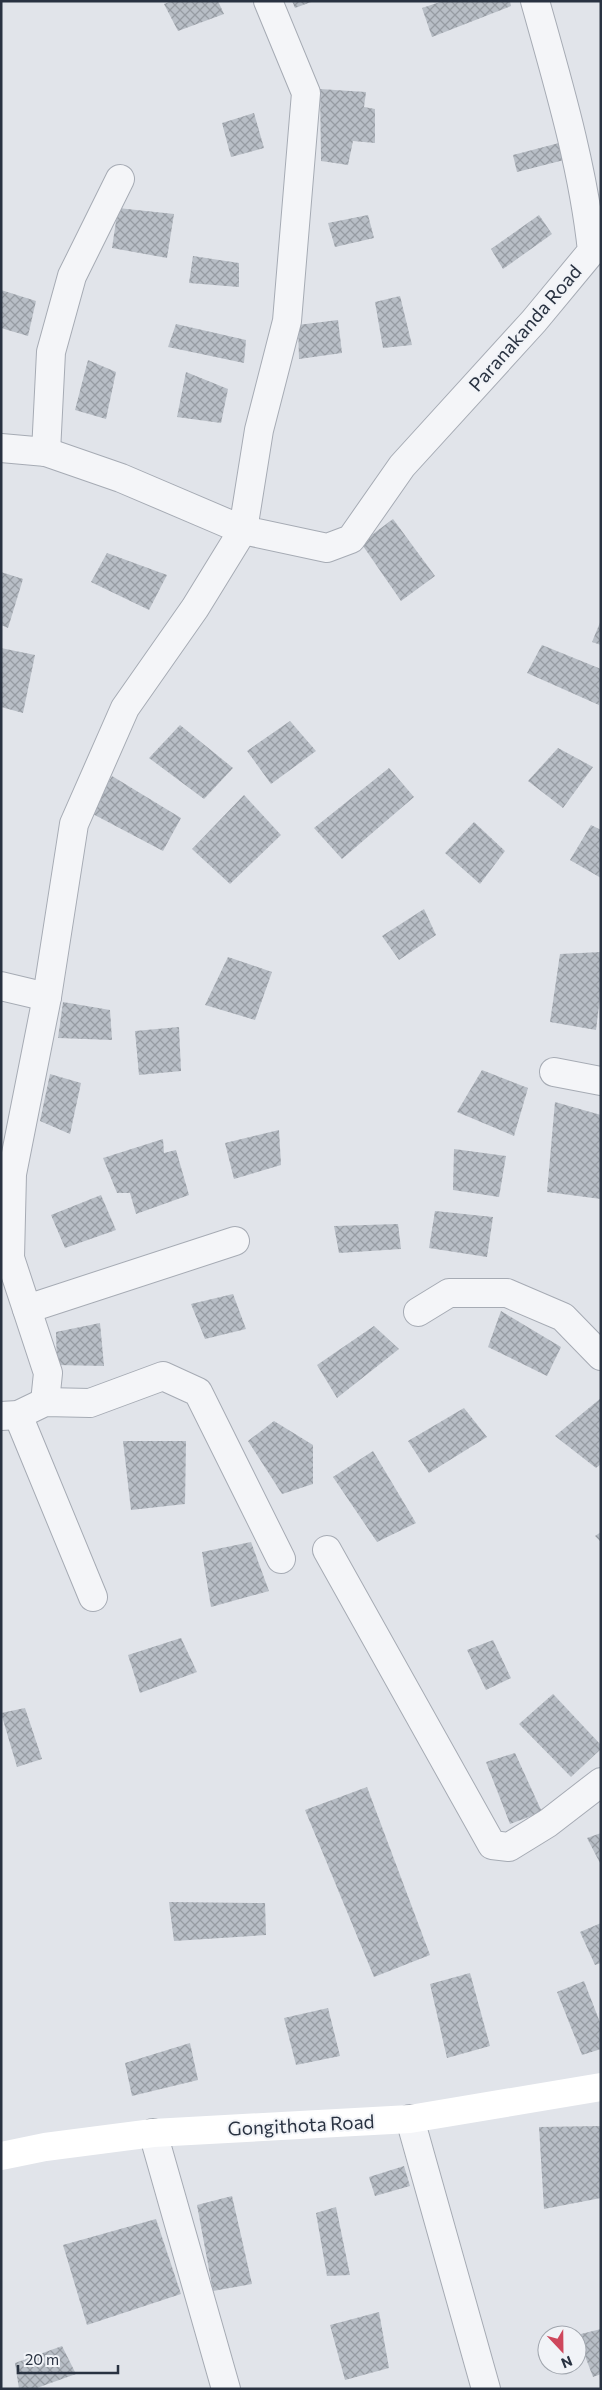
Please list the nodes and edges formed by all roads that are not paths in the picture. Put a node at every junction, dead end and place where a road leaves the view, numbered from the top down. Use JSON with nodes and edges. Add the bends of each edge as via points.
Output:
{"nodes":[{"id":1,"x":268,"y":1,"type":"edge"},
{"id":2,"x":535,"y":1,"type":"edge"},
{"id":3,"x":120,"y":179,"type":"dead end"},
{"id":4,"x":596,"y":253,"type":"edge"},
{"id":5,"x":1,"y":448,"type":"edge"},
{"id":6,"x":46,"y":452,"type":"junction"},
{"id":7,"x":243,"y":530,"type":"junction"},
{"id":8,"x":1,"y":986,"type":"edge"},
{"id":9,"x":47,"y":997,"type":"junction"},
{"id":10,"x":554,"y":1072,"type":"dead end"},
{"id":11,"x":601,"y":1082,"type":"edge"},
{"id":12,"x":235,"y":1241,"type":"dead end"},
{"id":13,"x":27,"y":1310,"type":"junction"},
{"id":14,"x":418,"y":1312,"type":"dead end"},
{"id":15,"x":601,"y":1356,"type":"edge"},
{"id":16,"x":45,"y":1402,"type":"junction"},
{"id":17,"x":10,"y":1416,"type":"edge"},
{"id":18,"x":327,"y":1550,"type":"dead end"},
{"id":19,"x":281,"y":1559,"type":"dead end"},
{"id":20,"x":93,"y":1597,"type":"dead end"},
{"id":21,"x":601,"y":1782,"type":"edge"},
{"id":22,"x":601,"y":2087,"type":"edge"},
{"id":23,"x":410,"y":2120,"type":"junction"},
{"id":24,"x":153,"y":2133,"type":"junction"},
{"id":25,"x":2,"y":2154,"type":"edge"},
{"id":26,"x":226,"y":2389,"type":"edge"},
{"id":27,"x":486,"y":2389,"type":"edge"}],
"edges":[{"from":1,"to":7,"type":"street","via":[[306,93],[287,321],[259,430]]},
{"from":2,"to":4,"type":"street","name":"Paranakanda Road","via":[[570,132]]},
{"from":3,"to":6,"type":"street","via":[[69,286],[51,352]]},
{"from":4,"to":7,"type":"street","name":"Paranakanda Road","via":[[402,466],[352,539],[327,548]]},
{"from":5,"to":6,"type":"street"},
{"from":6,"to":7,"type":"street","via":[[121,478]]},
{"from":7,"to":9,"type":"street","via":[[195,608],[125,708],[74,824]]},
{"from":8,"to":9,"type":"street"},
{"from":9,"to":13,"type":"street","via":[[12,1174],[10,1258]]},
{"from":10,"to":11,"type":"street"},
{"from":12,"to":13,"type":"street"},
{"from":13,"to":16,"type":"street","via":[[48,1373]]},
{"from":14,"to":15,"type":"street","via":[[449,1293],[507,1293],[563,1317]]},
{"from":16,"to":17,"type":"street"},
{"from":16,"to":19,"type":"street","via":[[90,1403],[164,1376],[198,1392]]},
{"from":17,"to":20,"type":"street"},
{"from":18,"to":21,"type":"street","via":[[492,1845],[509,1847],[548,1823]]},
{"from":22,"to":23,"type":"street","name":"Gongithota Road"},
{"from":23,"to":24,"type":"street","name":"Gongithota Road"},
{"from":23,"to":27,"type":"street"},
{"from":24,"to":25,"type":"street","name":"Gongithota Road"},
{"from":24,"to":26,"type":"street"}]}
